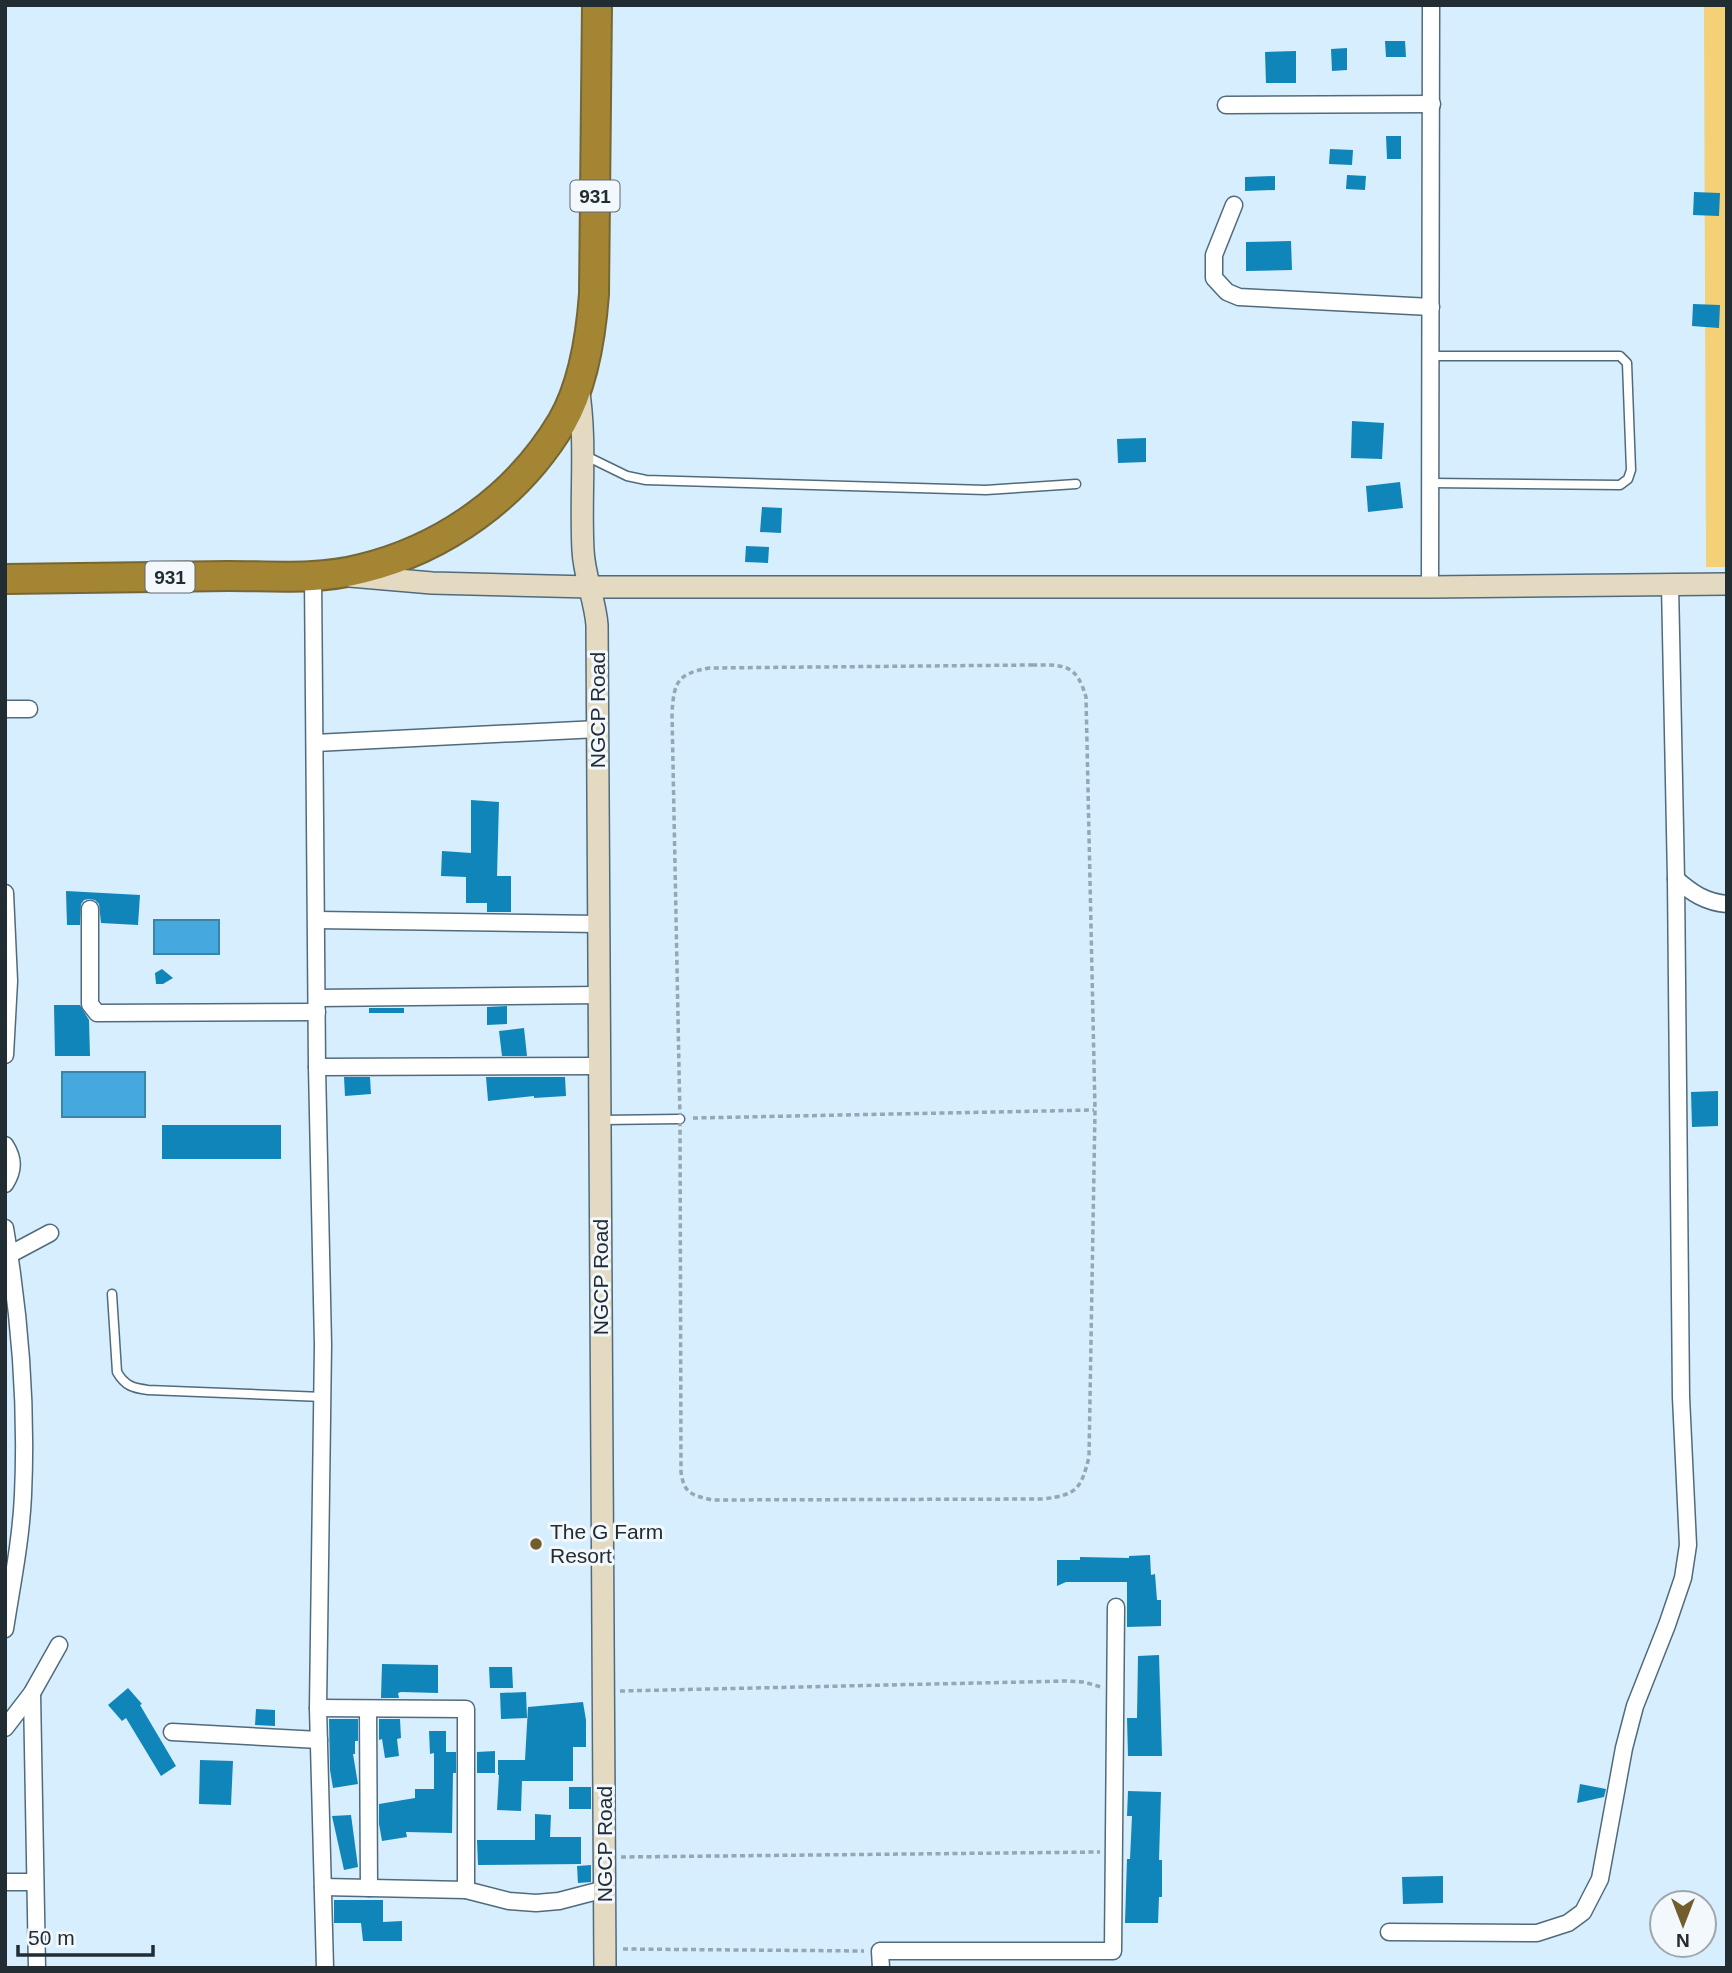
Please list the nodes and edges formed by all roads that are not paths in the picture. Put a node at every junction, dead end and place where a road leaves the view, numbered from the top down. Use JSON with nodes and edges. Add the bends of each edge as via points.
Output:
{"nodes":[{"id":1,"x":597,"y":5,"type":"edge"},
{"id":2,"x":1431,"y":5,"type":"edge"},
{"id":3,"x":1432,"y":104,"type":"junction"},
{"id":4,"x":1226,"y":105,"type":"dead end"},
{"id":5,"x":1234,"y":205,"type":"dead end"},
{"id":6,"x":1431,"y":307,"type":"junction"},
{"id":7,"x":1431,"y":356,"type":"junction"},
{"id":8,"x":578,"y":384,"type":"junction"},
{"id":9,"x":583,"y":454,"type":"junction"},
{"id":10,"x":1076,"y":484,"type":"dead end"},
{"id":11,"x":1431,"y":484,"type":"junction"},
{"id":12,"x":324,"y":575,"type":"junction"},
{"id":13,"x":5,"y":579,"type":"edge"},
{"id":14,"x":1670,"y":584,"type":"junction"},
{"id":15,"x":1727,"y":584,"type":"edge"},
{"id":16,"x":590,"y":587,"type":"junction"},
{"id":17,"x":1430,"y":587,"type":"junction"},
{"id":18,"x":5,"y":709,"type":"edge"},
{"id":19,"x":29,"y":709,"type":"dead end"},
{"id":20,"x":598,"y":729,"type":"junction"},
{"id":21,"x":315,"y":743,"type":"junction"},
{"id":22,"x":1676,"y":879,"type":"junction"},
{"id":23,"x":5,"y":893,"type":"edge"},
{"id":24,"x":1727,"y":904,"type":"edge"},
{"id":25,"x":90,"y":909,"type":"dead end"},
{"id":26,"x":317,"y":920,"type":"junction"},
{"id":27,"x":599,"y":924,"type":"junction"},
{"id":28,"x":6,"y":940,"type":"edge"},
{"id":29,"x":600,"y":995,"type":"junction"},
{"id":30,"x":317,"y":1005,"type":"junction"},
{"id":31,"x":6,"y":1035,"type":"edge"},
{"id":32,"x":5,"y":1055,"type":"edge"},
{"id":33,"x":600,"y":1066,"type":"junction"},
{"id":34,"x":317,"y":1067,"type":"junction"},
{"id":35,"x":680,"y":1119,"type":"road end"},
{"id":36,"x":600,"y":1120,"type":"junction"},
{"id":37,"x":5,"y":1144,"type":"edge"},
{"id":38,"x":5,"y":1184,"type":"edge"},
{"id":39,"x":5,"y":1228,"type":"edge"},
{"id":40,"x":50,"y":1233,"type":"dead end"},
{"id":41,"x":8,"y":1256,"type":"edge"},
{"id":42,"x":112,"y":1294,"type":"dead end"},
{"id":43,"x":323,"y":1397,"type":"junction"},
{"id":44,"x":23,"y":1497,"type":"junction"},
{"id":45,"x":5,"y":1508,"type":"edge"},
{"id":46,"x":1116,"y":1607,"type":"dead end"},
{"id":47,"x":5,"y":1629,"type":"edge"},
{"id":48,"x":59,"y":1645,"type":"dead end"},
{"id":49,"x":32,"y":1693,"type":"junction"},
{"id":50,"x":318,"y":1708,"type":"junction"},
{"id":51,"x":368,"y":1709,"type":"junction"},
{"id":52,"x":5,"y":1728,"type":"edge"},
{"id":53,"x":172,"y":1732,"type":"dead end"},
{"id":54,"x":319,"y":1740,"type":"junction"},
{"id":55,"x":5,"y":1882,"type":"edge"},
{"id":56,"x":35,"y":1882,"type":"junction"},
{"id":57,"x":323,"y":1887,"type":"junction"},
{"id":58,"x":369,"y":1888,"type":"junction"},
{"id":59,"x":605,"y":1889,"type":"junction"},
{"id":60,"x":466,"y":1890,"type":"junction"},
{"id":61,"x":1389,"y":1932,"type":"dead end"},
{"id":62,"x":605,"y":1958,"type":"edge"},
{"id":63,"x":37,"y":1968,"type":"edge"},
{"id":64,"x":326,"y":1968,"type":"edge"},
{"id":65,"x":881,"y":1968,"type":"edge"}],
"edges":[{"from":1,"to":8,"type":"highway","number":"931","via":[[594,294],[590,339]]},
{"from":2,"to":3,"type":"street"},
{"from":3,"to":4,"type":"street"},
{"from":3,"to":6,"type":"street"},
{"from":5,"to":6,"type":"street","via":[[1214,255],[1214,278],[1227,292],[1239,298]]},
{"from":6,"to":7,"type":"street"},
{"from":7,"to":11,"type":"street"},
{"from":7,"to":11,"type":"lane","via":[[1619,356],[1627,363],[1632,470],[1620,485]]},
{"from":8,"to":9,"type":"main road","name":"NGCP Road"},
{"from":8,"to":12,"type":"highway","number":"931","via":[[563,421],[539,453],[477,517],[401,557]]},
{"from":9,"to":10,"type":"lane","via":[[627,476],[646,480],[986,490]]},
{"from":9,"to":16,"type":"main road","name":"NGCP Road","via":[[583,548]]},
{"from":11,"to":17,"type":"street"},
{"from":12,"to":13,"type":"highway","number":"931"},
{"from":12,"to":16,"type":"main road"},
{"from":12,"to":21,"type":"street"},
{"from":14,"to":15,"type":"main road"},
{"from":14,"to":17,"type":"main road"},
{"from":14,"to":22,"type":"street"},
{"from":16,"to":17,"type":"main road"},
{"from":16,"to":20,"type":"main road","name":"NGCP Road","via":[[597,625]]},
{"from":18,"to":19,"type":"street"},
{"from":20,"to":21,"type":"street"},
{"from":20,"to":27,"type":"main road","name":"NGCP Road"},
{"from":21,"to":26,"type":"street"},
{"from":22,"to":24,"type":"street","via":[[1706,901]]},
{"from":22,"to":61,"type":"street","via":[[1681,1397],[1688,1545],[1683,1578],[1635,1706],[1600,1878],[1583,1912],[1568,1923],[1537,1933]]},
{"from":23,"to":28,"type":"street"},
{"from":25,"to":30,"type":"street","via":[[90,1004],[97,1013]]},
{"from":26,"to":27,"type":"street"},
{"from":26,"to":30,"type":"street"},
{"from":27,"to":29,"type":"main road","name":"NGCP Road"},
{"from":28,"to":31,"type":"street"},
{"from":29,"to":30,"type":"street"},
{"from":29,"to":33,"type":"main road","name":"NGCP Road"},
{"from":30,"to":34,"type":"street"},
{"from":31,"to":32,"type":"street"},
{"from":33,"to":34,"type":"street"},
{"from":33,"to":36,"type":"main road","name":"NGCP Road"},
{"from":34,"to":43,"type":"street"},
{"from":35,"to":36,"type":"lane"},
{"from":36,"to":59,"type":"main road","name":"NGCP Road"},
{"from":37,"to":38,"type":"street","via":[[13,1164]]},
{"from":39,"to":41,"type":"street"},
{"from":40,"to":41,"type":"street"},
{"from":41,"to":44,"type":"street","via":[[19,1317]]},
{"from":42,"to":43,"type":"lane","via":[[117,1372],[130,1387]]},
{"from":43,"to":50,"type":"street"},
{"from":44,"to":45,"type":"street"},
{"from":44,"to":47,"type":"street"},
{"from":46,"to":65,"type":"street","via":[[1113,1951],[880,1951]]},
{"from":48,"to":49,"type":"street"},
{"from":49,"to":52,"type":"street"},
{"from":49,"to":56,"type":"street"},
{"from":50,"to":51,"type":"street"},
{"from":50,"to":54,"type":"street"},
{"from":51,"to":58,"type":"street"},
{"from":51,"to":60,"type":"street","via":[[466,1709]]},
{"from":53,"to":54,"type":"street"},
{"from":54,"to":57,"type":"street"},
{"from":55,"to":56,"type":"street"},
{"from":56,"to":63,"type":"street"},
{"from":57,"to":58,"type":"street"},
{"from":57,"to":64,"type":"street"},
{"from":58,"to":60,"type":"street"},
{"from":59,"to":60,"type":"street","via":[[536,1903]]},
{"from":59,"to":62,"type":"main road","name":"NGCP Road"}]}
